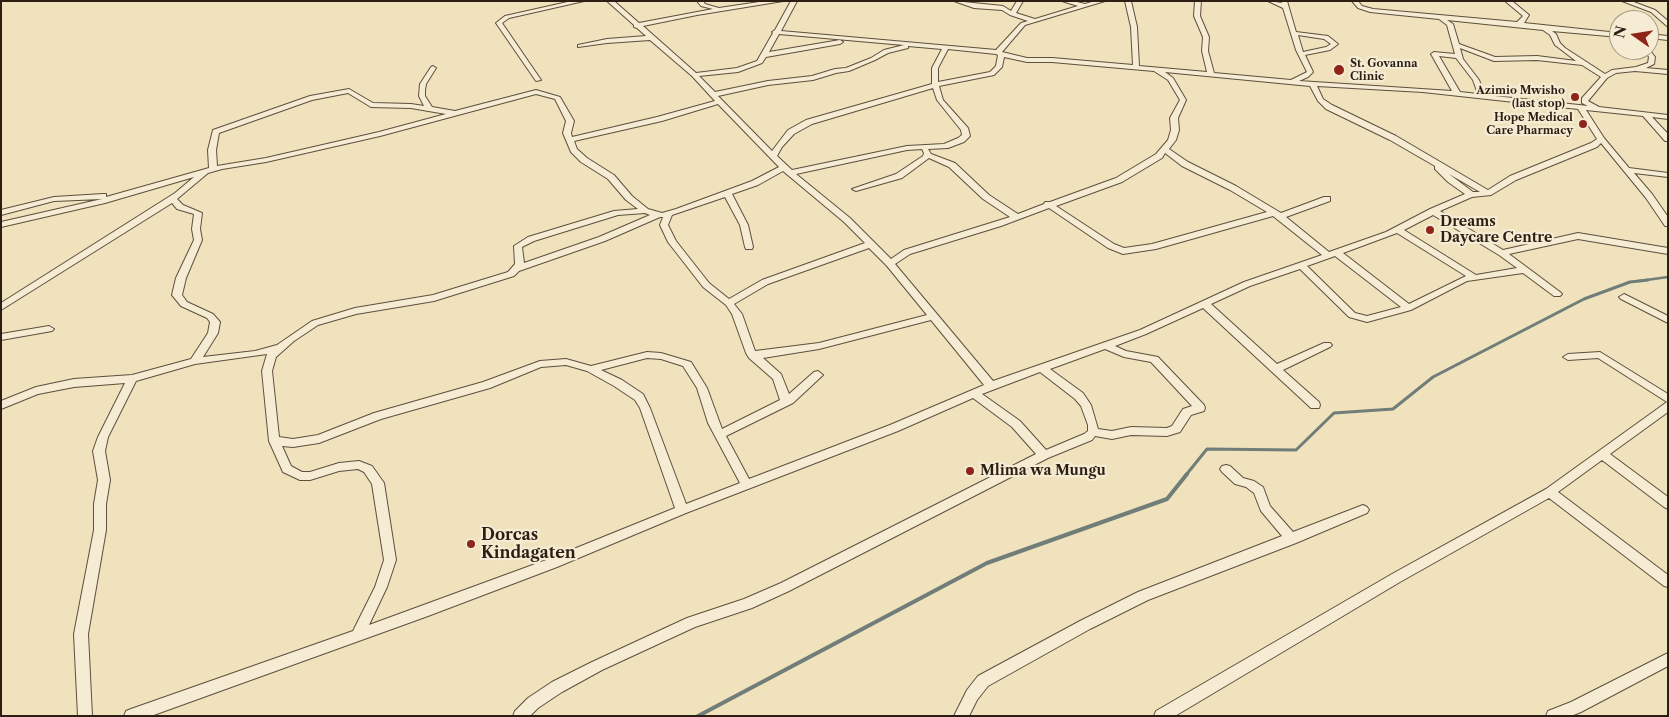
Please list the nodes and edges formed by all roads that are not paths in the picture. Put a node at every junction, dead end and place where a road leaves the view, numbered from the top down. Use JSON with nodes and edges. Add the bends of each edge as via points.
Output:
{"nodes":[{"id":1,"x":581,"y":1,"type":"edge"},
{"id":2,"x":610,"y":1,"type":"edge"},
{"id":3,"x":700,"y":1,"type":"edge"},
{"id":4,"x":780,"y":1,"type":"edge"},
{"id":5,"x":794,"y":1,"type":"edge"},
{"id":6,"x":957,"y":1,"type":"edge"},
{"id":7,"x":1020,"y":1,"type":"edge"},
{"id":8,"x":1065,"y":1,"type":"edge"},
{"id":9,"x":1102,"y":1,"type":"edge"},
{"id":10,"x":1128,"y":1,"type":"edge"},
{"id":11,"x":1198,"y":1,"type":"edge"},
{"id":12,"x":1271,"y":1,"type":"edge"},
{"id":13,"x":1355,"y":1,"type":"edge"},
{"id":14,"x":1508,"y":1,"type":"edge"},
{"id":15,"x":1625,"y":1,"type":"edge"},
{"id":16,"x":1285,"y":4,"type":"edge"},
{"id":17,"x":1086,"y":6,"type":"junction"},
{"id":18,"x":720,"y":10,"type":"junction"},
{"id":19,"x":1012,"y":14,"type":"junction"},
{"id":20,"x":1441,"y":18,"type":"junction"},
{"id":21,"x":1032,"y":20,"type":"junction"},
{"id":22,"x":1519,"y":24,"type":"junction"},
{"id":23,"x":1668,"y":25,"type":"edge"},
{"id":24,"x":636,"y":26,"type":"junction"},
{"id":25,"x":1544,"y":28,"type":"junction"},
{"id":26,"x":776,"y":32,"type":"junction"},
{"id":27,"x":1293,"y":33,"type":"junction"},
{"id":28,"x":1609,"y":34,"type":"edge"},
{"id":29,"x":649,"y":38,"type":"junction"},
{"id":30,"x":856,"y":40,"type":"junction"},
{"id":31,"x":913,"y":44,"type":"junction"},
{"id":32,"x":1457,"y":45,"type":"junction"},
{"id":33,"x":580,"y":46,"type":"dead end"},
{"id":34,"x":946,"y":47,"type":"junction"},
{"id":35,"x":1000,"y":54,"type":"junction"},
{"id":36,"x":1301,"y":54,"type":"junction"},
{"id":37,"x":764,"y":55,"type":"junction"},
{"id":38,"x":1460,"y":56,"type":"junction"},
{"id":39,"x":1652,"y":60,"type":"edge"},
{"id":40,"x":1583,"y":64,"type":"junction"},
{"id":41,"x":1136,"y":67,"type":"junction"},
{"id":42,"x":433,"y":68,"type":"dead end"},
{"id":43,"x":1153,"y":68,"type":"junction"},
{"id":44,"x":1636,"y":69,"type":"junction"},
{"id":45,"x":1310,"y":72,"type":"junction"},
{"id":46,"x":1668,"y":72,"type":"edge"},
{"id":47,"x":1211,"y":73,"type":"junction"},
{"id":48,"x":694,"y":76,"type":"junction"},
{"id":49,"x":1605,"y":77,"type":"junction"},
{"id":50,"x":538,"y":80,"type":"dead end"},
{"id":51,"x":1290,"y":81,"type":"junction"},
{"id":52,"x":935,"y":84,"type":"junction"},
{"id":53,"x":1313,"y":84,"type":"junction"},
{"id":54,"x":1333,"y":84,"type":"junction"},
{"id":55,"x":1457,"y":93,"type":"junction"},
{"id":56,"x":712,"y":94,"type":"junction"},
{"id":57,"x":1482,"y":96,"type":"junction"},
{"id":58,"x":719,"y":102,"type":"junction"},
{"id":59,"x":1580,"y":107,"type":"junction"},
{"id":60,"x":429,"y":109,"type":"junction"},
{"id":61,"x":1601,"y":110,"type":"junction"},
{"id":62,"x":456,"y":114,"type":"junction"},
{"id":63,"x":1645,"y":114,"type":"junction"},
{"id":64,"x":1668,"y":117,"type":"edge"},
{"id":65,"x":1601,"y":139,"type":"junction"},
{"id":66,"x":1668,"y":139,"type":"edge"},
{"id":67,"x":569,"y":140,"type":"junction"},
{"id":68,"x":920,"y":146,"type":"junction"},
{"id":69,"x":1166,"y":150,"type":"junction"},
{"id":70,"x":928,"y":155,"type":"junction"},
{"id":71,"x":773,"y":157,"type":"junction"},
{"id":72,"x":1430,"y":160,"type":"junction"},
{"id":73,"x":788,"y":170,"type":"junction"},
{"id":74,"x":1628,"y":170,"type":"junction"},
{"id":75,"x":206,"y":171,"type":"junction"},
{"id":76,"x":1668,"y":175,"type":"edge"},
{"id":77,"x":856,"y":189,"type":"dead end"},
{"id":78,"x":727,"y":192,"type":"junction"},
{"id":79,"x":1488,"y":192,"type":"junction"},
{"id":80,"x":1471,"y":195,"type":"junction"},
{"id":81,"x":103,"y":196,"type":"junction"},
{"id":82,"x":172,"y":199,"type":"junction"},
{"id":83,"x":1327,"y":200,"type":"dead end"},
{"id":84,"x":1048,"y":204,"type":"junction"},
{"id":85,"x":645,"y":211,"type":"junction"},
{"id":86,"x":1433,"y":211,"type":"junction"},
{"id":87,"x":1,"y":213,"type":"edge"},
{"id":88,"x":662,"y":215,"type":"junction"},
{"id":89,"x":1277,"y":215,"type":"junction"},
{"id":90,"x":1015,"y":216,"type":"junction"},
{"id":91,"x":1,"y":220,"type":"edge"},
{"id":92,"x":1668,"y":224,"type":"edge"},
{"id":93,"x":1,"y":225,"type":"edge"},
{"id":94,"x":1398,"y":230,"type":"junction"},
{"id":95,"x":871,"y":244,"type":"junction"},
{"id":96,"x":749,"y":247,"type":"dead end"},
{"id":97,"x":1668,"y":251,"type":"edge"},
{"id":98,"x":880,"y":253,"type":"junction"},
{"id":99,"x":903,"y":253,"type":"junction"},
{"id":100,"x":1502,"y":253,"type":"junction"},
{"id":101,"x":1333,"y":254,"type":"junction"},
{"id":102,"x":890,"y":264,"type":"junction"},
{"id":103,"x":1300,"y":264,"type":"junction"},
{"id":104,"x":519,"y":268,"type":"junction"},
{"id":105,"x":1524,"y":270,"type":"junction"},
{"id":106,"x":1474,"y":277,"type":"junction"},
{"id":107,"x":1557,"y":294,"type":"dead end"},
{"id":108,"x":1624,"y":297,"type":"dead end"},
{"id":109,"x":729,"y":304,"type":"junction"},
{"id":110,"x":1205,"y":304,"type":"junction"},
{"id":111,"x":1,"y":307,"type":"edge"},
{"id":112,"x":1408,"y":308,"type":"junction"},
{"id":113,"x":933,"y":316,"type":"junction"},
{"id":114,"x":1668,"y":320,"type":"edge"},
{"id":115,"x":48,"y":329,"type":"dead end"},
{"id":116,"x":1,"y":337,"type":"edge"},
{"id":117,"x":1327,"y":345,"type":"dead end"},
{"id":118,"x":1107,"y":346,"type":"junction"},
{"id":119,"x":280,"y":348,"type":"junction"},
{"id":120,"x":255,"y":354,"type":"junction"},
{"id":121,"x":753,"y":356,"type":"junction"},
{"id":122,"x":1568,"y":357,"type":"dead end"},
{"id":123,"x":195,"y":361,"type":"junction"},
{"id":124,"x":268,"y":364,"type":"junction"},
{"id":125,"x":591,"y":369,"type":"junction"},
{"id":126,"x":1043,"y":369,"type":"junction"},
{"id":127,"x":1275,"y":369,"type":"junction"},
{"id":128,"x":818,"y":375,"type":"dead end"},
{"id":129,"x":132,"y":379,"type":"junction"},
{"id":130,"x":991,"y":386,"type":"junction"},
{"id":131,"x":974,"y":393,"type":"junction"},
{"id":132,"x":1668,"y":399,"type":"edge"},
{"id":133,"x":786,"y":401,"type":"junction"},
{"id":134,"x":1,"y":405,"type":"edge"},
{"id":135,"x":1315,"y":405,"type":"dead end"},
{"id":136,"x":1668,"y":406,"type":"edge"},
{"id":137,"x":1092,"y":432,"type":"junction"},
{"id":138,"x":719,"y":435,"type":"junction"},
{"id":139,"x":274,"y":441,"type":"junction"},
{"id":140,"x":1603,"y":454,"type":"junction"},
{"id":141,"x":1044,"y":455,"type":"junction"},
{"id":142,"x":1226,"y":470,"type":"dead end"},
{"id":143,"x":747,"y":486,"type":"junction"},
{"id":144,"x":1550,"y":492,"type":"junction"},
{"id":145,"x":1668,"y":504,"type":"edge"},
{"id":146,"x":682,"y":510,"type":"junction"},
{"id":147,"x":1363,"y":510,"type":"dead end"},
{"id":148,"x":1292,"y":539,"type":"junction"},
{"id":149,"x":1668,"y":582,"type":"edge"},
{"id":150,"x":358,"y":635,"type":"junction"},
{"id":151,"x":1668,"y":659,"type":"edge"},
{"id":152,"x":85,"y":716,"type":"edge"},
{"id":153,"x":130,"y":716,"type":"edge"},
{"id":154,"x":520,"y":716,"type":"edge"},
{"id":155,"x":960,"y":716,"type":"edge"},
{"id":156,"x":1161,"y":716,"type":"edge"},
{"id":157,"x":1553,"y":716,"type":"edge"}],
"edges":[{"from":1,"to":50,"type":"street","via":[[507,17],[499,23]]},
{"from":2,"to":24,"type":"street"},
{"from":3,"to":18,"type":"street"},
{"from":4,"to":18,"type":"street"},
{"from":5,"to":26,"type":"street"},
{"from":6,"to":19,"type":"street","via":[[1003,8]]},
{"from":7,"to":19,"type":"street"},
{"from":8,"to":17,"type":"street"},
{"from":9,"to":17,"type":"street"},
{"from":10,"to":41,"type":"street","via":[[1134,27]]},
{"from":11,"to":47,"type":"street","via":[[1197,16],[1206,37],[1205,52]]},
{"from":12,"to":16,"type":"street"},
{"from":13,"to":20,"type":"street","via":[[1360,7],[1372,11]]},
{"from":14,"to":22,"type":"street","via":[[1526,15]]},
{"from":15,"to":23,"type":"street","via":[[1653,11]]},
{"from":16,"to":27,"type":"street"},
{"from":17,"to":21,"type":"street"},
{"from":18,"to":24,"type":"street"},
{"from":19,"to":21,"type":"street"},
{"from":20,"to":22,"type":"street"},
{"from":20,"to":32,"type":"street","via":[[1450,24],[1451,35]]},
{"from":21,"to":35,"type":"street","via":[[1019,27]]},
{"from":22,"to":25,"type":"street"},
{"from":24,"to":29,"type":"street"},
{"from":25,"to":28,"type":"street"},
{"from":25,"to":40,"type":"street","via":[[1553,34],[1562,50]]},
{"from":26,"to":30,"type":"street"},
{"from":26,"to":37,"type":"street"},
{"from":27,"to":36,"type":"street"},
{"from":27,"to":36,"type":"street","via":[[1326,37],[1336,44],[1328,49]]},
{"from":29,"to":33,"type":"street"},
{"from":29,"to":48,"type":"street"},
{"from":30,"to":31,"type":"street"},
{"from":30,"to":37,"type":"street"},
{"from":31,"to":34,"type":"street"},
{"from":31,"to":56,"type":"street","via":[[886,51],[847,70]]},
{"from":32,"to":38,"type":"street"},
{"from":32,"to":40,"type":"street","via":[[1494,59],[1537,58]]},
{"from":34,"to":35,"type":"street"},
{"from":34,"to":52,"type":"street","via":[[935,68]]},
{"from":35,"to":41,"type":"street","via":[[1027,60]]},
{"from":35,"to":52,"type":"street","via":[[999,67],[992,74]]},
{"from":36,"to":45,"type":"street"},
{"from":37,"to":48,"type":"street","via":[[760,62],[747,67]]},
{"from":38,"to":55,"type":"street","via":[[1434,54]]},
{"from":38,"to":57,"type":"street"},
{"from":39,"to":44,"type":"street","via":[[1651,64]]},
{"from":40,"to":49,"type":"street"},
{"from":41,"to":43,"type":"street"},
{"from":42,"to":60,"type":"street","via":[[422,90]]},
{"from":43,"to":47,"type":"street"},
{"from":43,"to":69,"type":"street","via":[[1171,80],[1182,95],[1174,118],[1175,130]]},
{"from":44,"to":46,"type":"street"},
{"from":44,"to":49,"type":"street","via":[[1614,71]]},
{"from":45,"to":51,"type":"street"},
{"from":45,"to":54,"type":"street"},
{"from":47,"to":51,"type":"street"},
{"from":48,"to":56,"type":"street"},
{"from":49,"to":61,"type":"street","via":[[1584,102]]},
{"from":51,"to":53,"type":"street"},
{"from":52,"to":68,"type":"street","via":[[940,100],[966,134],[953,144]]},
{"from":52,"to":71,"type":"street","via":[[809,122],[791,132]]},
{"from":53,"to":54,"type":"street"},
{"from":53,"to":72,"type":"street","via":[[1323,103]]},
{"from":54,"to":55,"type":"street"},
{"from":55,"to":57,"type":"street"},
{"from":56,"to":58,"type":"street"},
{"from":57,"to":59,"type":"street"},
{"from":58,"to":67,"type":"street"},
{"from":58,"to":71,"type":"street"},
{"from":59,"to":61,"type":"street"},
{"from":59,"to":65,"type":"street"},
{"from":60,"to":62,"type":"street"},
{"from":60,"to":75,"type":"street","via":[[371,104],[349,91],[310,98],[216,132]]},
{"from":61,"to":63,"type":"street"},
{"from":62,"to":67,"type":"street","via":[[536,92],[545,93],[558,98],[570,119],[566,129]]},
{"from":62,"to":75,"type":"street","via":[[335,145]]},
{"from":63,"to":64,"type":"street"},
{"from":63,"to":66,"type":"street"},
{"from":65,"to":74,"type":"street"},
{"from":65,"to":79,"type":"street"},
{"from":67,"to":85,"type":"street","via":[[584,160],[605,172]]},
{"from":68,"to":70,"type":"street"},
{"from":68,"to":73,"type":"street"},
{"from":69,"to":84,"type":"street","via":[[1119,180]]},
{"from":69,"to":89,"type":"street","via":[[1184,164],[1233,188]]},
{"from":70,"to":77,"type":"street","via":[[893,179]]},
{"from":70,"to":90,"type":"street","via":[[952,164],[986,197]]},
{"from":71,"to":73,"type":"street"},
{"from":72,"to":79,"type":"street"},
{"from":72,"to":80,"type":"street"},
{"from":73,"to":78,"type":"street"},
{"from":73,"to":95,"type":"street"},
{"from":74,"to":76,"type":"street"},
{"from":74,"to":92,"type":"street"},
{"from":75,"to":81,"type":"street","via":[[135,184]]},
{"from":75,"to":82,"type":"street"},
{"from":75,"to":93,"type":"street","via":[[93,204]]},
{"from":78,"to":88,"type":"street"},
{"from":78,"to":96,"type":"street","via":[[744,226]]},
{"from":79,"to":80,"type":"street"},
{"from":80,"to":86,"type":"street"},
{"from":81,"to":87,"type":"street","via":[[54,199]]},
{"from":81,"to":91,"type":"street"},
{"from":82,"to":111,"type":"street"},
{"from":82,"to":123,"type":"street","via":[[180,207],[198,213],[198,240],[177,295],[184,304],[210,316],[215,322],[213,333]]},
{"from":83,"to":89,"type":"street"},
{"from":84,"to":89,"type":"street","via":[[1111,246],[1123,250],[1153,247]]},
{"from":84,"to":90,"type":"street"},
{"from":85,"to":88,"type":"street"},
{"from":85,"to":104,"type":"street","via":[[609,215],[520,244],[517,249],[521,263]]},
{"from":86,"to":94,"type":"street"},
{"from":86,"to":100,"type":"street"},
{"from":88,"to":104,"type":"street"},
{"from":88,"to":109,"type":"street","via":[[664,227],[675,247],[706,284]]},
{"from":89,"to":101,"type":"street"},
{"from":90,"to":99,"type":"street"},
{"from":94,"to":101,"type":"street"},
{"from":94,"to":106,"type":"street"},
{"from":95,"to":98,"type":"street"},
{"from":95,"to":109,"type":"street","via":[[765,282]]},
{"from":97,"to":100,"type":"street","via":[[1578,236]]},
{"from":98,"to":99,"type":"street"},
{"from":98,"to":102,"type":"street"},
{"from":99,"to":102,"type":"street"},
{"from":100,"to":105,"type":"street"},
{"from":101,"to":103,"type":"street"},
{"from":101,"to":112,"type":"street"},
{"from":102,"to":113,"type":"street"},
{"from":103,"to":110,"type":"street","via":[[1246,284]]},
{"from":103,"to":112,"type":"street","via":[[1356,317],[1367,319]]},
{"from":104,"to":119,"type":"street","via":[[486,283],[434,298],[340,315],[315,323]]},
{"from":105,"to":106,"type":"street"},
{"from":105,"to":107,"type":"street"},
{"from":106,"to":112,"type":"street"},
{"from":108,"to":114,"type":"street"},
{"from":109,"to":121,"type":"street","via":[[741,322]]},
{"from":110,"to":118,"type":"street"},
{"from":110,"to":127,"type":"street"},
{"from":113,"to":121,"type":"street","via":[[819,346]]},
{"from":113,"to":130,"type":"street"},
{"from":115,"to":116,"type":"street"},
{"from":117,"to":127,"type":"street"},
{"from":118,"to":126,"type":"street"},
{"from":118,"to":137,"type":"street","via":[[1124,354],[1154,360],[1200,408],[1187,412],[1176,429],[1167,432],[1131,431],[1112,435]]},
{"from":119,"to":120,"type":"street"},
{"from":119,"to":124,"type":"street"},
{"from":120,"to":123,"type":"street"},
{"from":120,"to":124,"type":"street"},
{"from":121,"to":133,"type":"street","via":[[777,377]]},
{"from":122,"to":132,"type":"street","via":[[1600,355]]},
{"from":123,"to":129,"type":"street"},
{"from":124,"to":139,"type":"street"},
{"from":125,"to":138,"type":"street","via":[[647,355],[685,362],[702,388]]},
{"from":125,"to":139,"type":"street","via":[[566,362],[540,364],[486,386],[378,416],[319,439],[294,444]]},
{"from":125,"to":146,"type":"street","via":[[633,391],[642,402]]},
{"from":126,"to":130,"type":"street"},
{"from":126,"to":137,"type":"street","via":[[1086,405],[1091,413]]},
{"from":127,"to":135,"type":"street"},
{"from":128,"to":133,"type":"street"},
{"from":129,"to":134,"type":"street","via":[[74,383],[36,391]]},
{"from":129,"to":152,"type":"street","via":[[99,451],[104,480],[100,530],[81,634]]},
{"from":130,"to":131,"type":"street"},
{"from":131,"to":141,"type":"street","via":[[1016,424]]},
{"from":131,"to":143,"type":"street"},
{"from":133,"to":138,"type":"street"},
{"from":136,"to":140,"type":"street"},
{"from":137,"to":141,"type":"street"},
{"from":138,"to":143,"type":"street"},
{"from":139,"to":150,"type":"street","via":[[292,473],[310,476],[339,467],[360,465],[368,469],[378,483],[390,560]]},
{"from":140,"to":144,"type":"street"},
{"from":140,"to":145,"type":"street"},
{"from":141,"to":154,"type":"street","via":[[785,587],[748,604],[692,622],[597,666],[557,687]]},
{"from":142,"to":148,"type":"street","via":[[1239,481],[1259,490],[1265,508]]},
{"from":143,"to":146,"type":"street"},
{"from":144,"to":149,"type":"street"},
{"from":144,"to":156,"type":"street"},
{"from":146,"to":150,"type":"street","via":[[553,563]]},
{"from":147,"to":148,"type":"street"},
{"from":148,"to":155,"type":"street","via":[[1143,596],[1085,625],[983,681]]},
{"from":150,"to":153,"type":"street"},
{"from":151,"to":157,"type":"street"}]}
